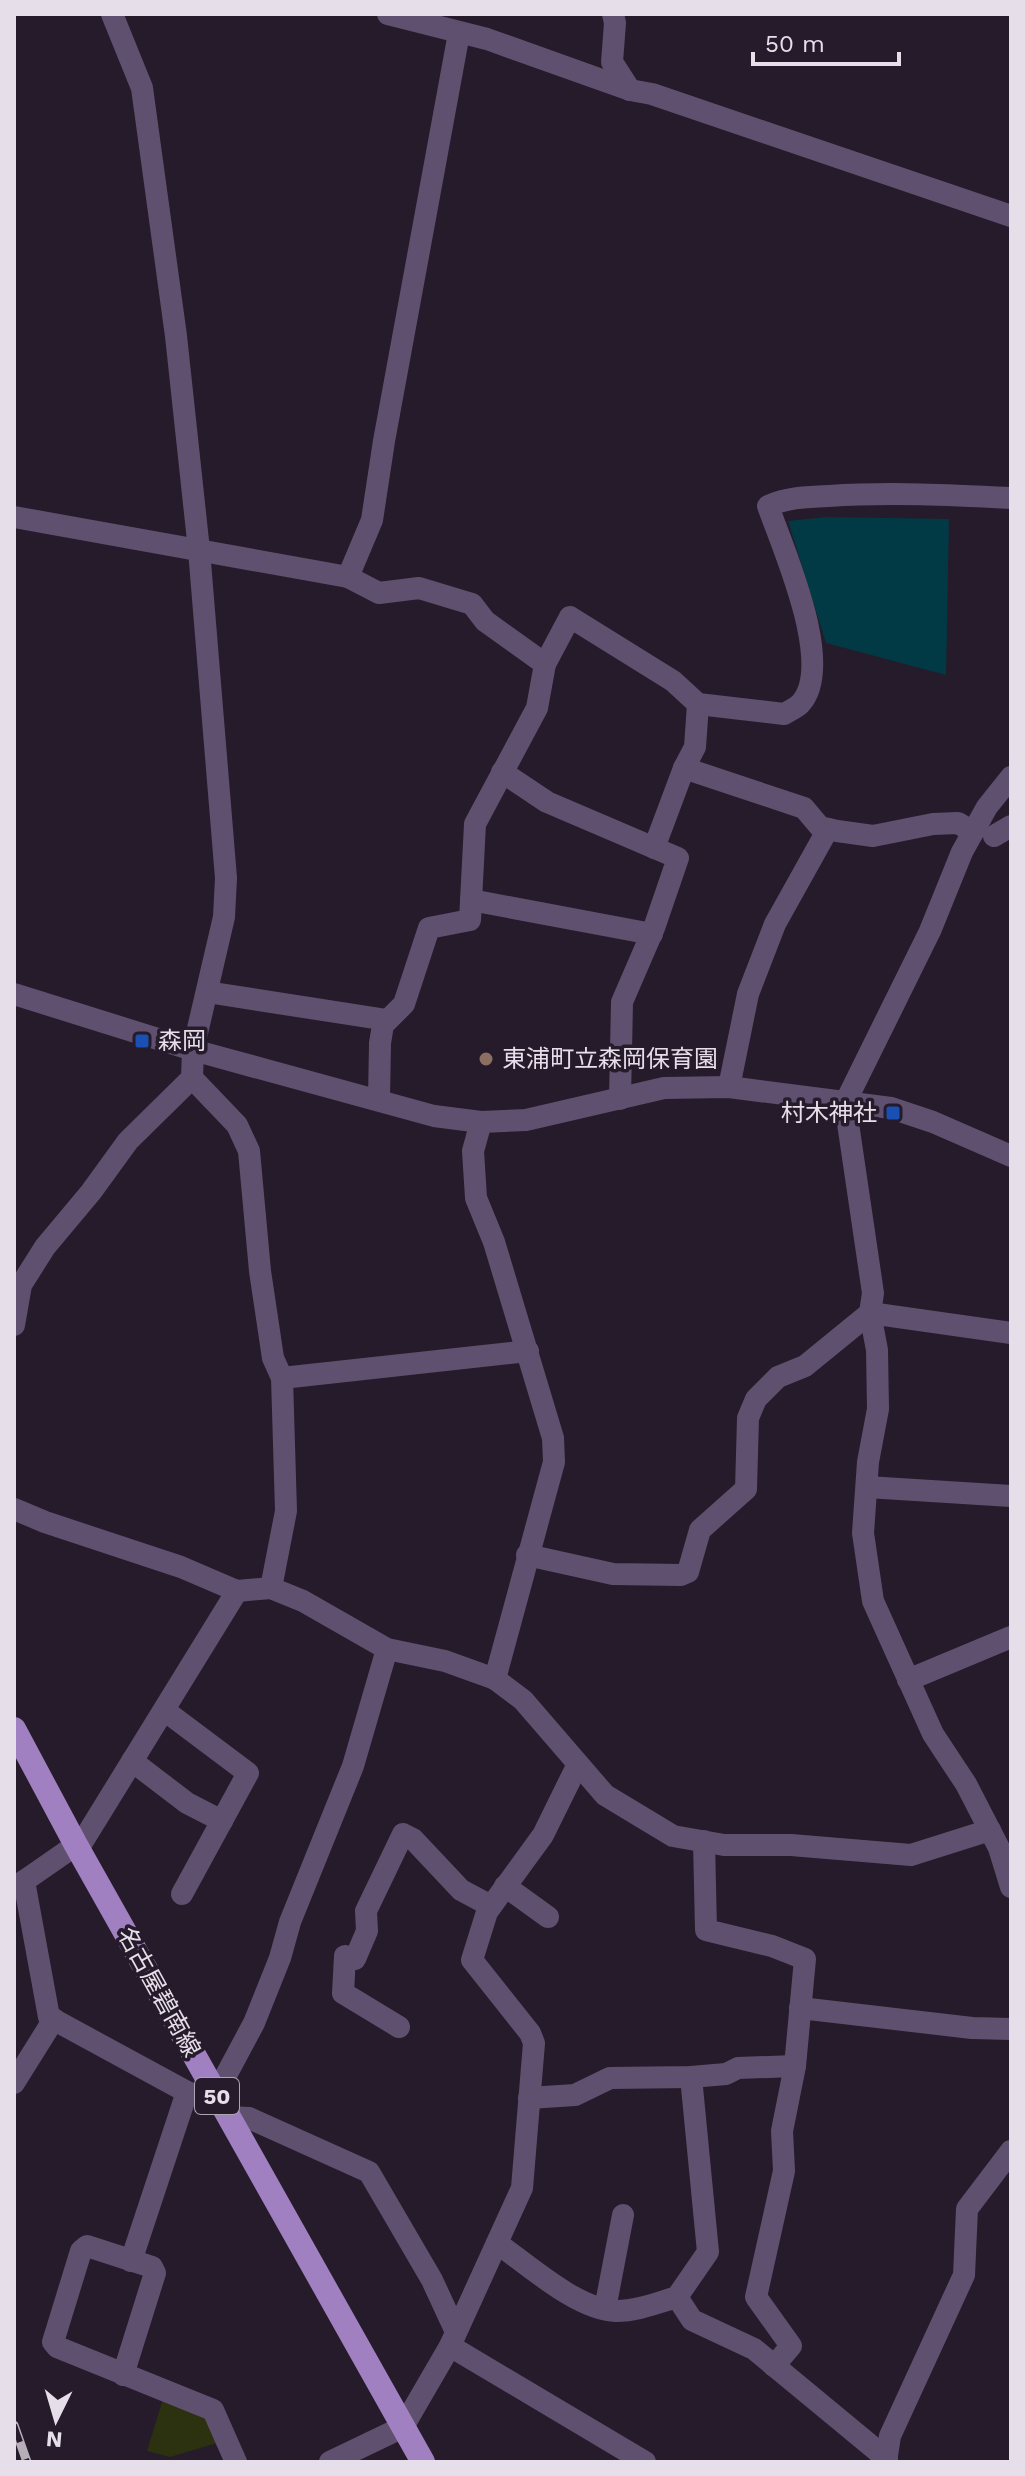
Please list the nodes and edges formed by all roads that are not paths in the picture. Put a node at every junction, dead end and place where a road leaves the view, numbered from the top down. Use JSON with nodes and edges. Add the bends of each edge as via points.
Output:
{"nodes":[{"id":1,"x":112,"y":14,"type":"edge"},
{"id":2,"x":388,"y":14,"type":"edge"},
{"id":3,"x":613,"y":14,"type":"edge"},
{"id":4,"x":459,"y":33,"type":"junction"},
{"id":5,"x":630,"y":90,"type":"junction"},
{"id":6,"x":1011,"y":216,"type":"edge"},
{"id":7,"x":1011,"y":498,"type":"edge"},
{"id":8,"x":14,"y":517,"type":"edge"},
{"id":9,"x":199,"y":550,"type":"junction"},
{"id":10,"x":348,"y":577,"type":"junction"},
{"id":11,"x":545,"y":664,"type":"junction"},
{"id":12,"x":698,"y":704,"type":"junction"},
{"id":13,"x":684,"y":768,"type":"junction"},
{"id":14,"x":502,"y":772,"type":"junction"},
{"id":15,"x":1011,"y":777,"type":"edge"},
{"id":16,"x":828,"y":829,"type":"junction"},
{"id":17,"x":993,"y":831,"type":"edge"},
{"id":18,"x":654,"y":848,"type":"junction"},
{"id":19,"x":471,"y":900,"type":"junction"},
{"id":20,"x":652,"y":934,"type":"junction"},
{"id":21,"x":207,"y":992,"type":"junction"},
{"id":22,"x":14,"y":994,"type":"edge"},
{"id":23,"x":387,"y":1020,"type":"junction"},
{"id":24,"x":193,"y":1050,"type":"junction"},
{"id":25,"x":192,"y":1078,"type":"junction"},
{"id":26,"x":729,"y":1087,"type":"junction"},
{"id":27,"x":620,"y":1099,"type":"junction"},
{"id":28,"x":379,"y":1100,"type":"junction"},
{"id":29,"x":845,"y":1103,"type":"junction"},
{"id":30,"x":481,"y":1122,"type":"junction"},
{"id":31,"x":1011,"y":1156,"type":"edge"},
{"id":32,"x":870,"y":1313,"type":"junction"},
{"id":33,"x":14,"y":1325,"type":"edge"},
{"id":34,"x":1011,"y":1333,"type":"edge"},
{"id":35,"x":528,"y":1351,"type":"junction"},
{"id":36,"x":282,"y":1378,"type":"junction"},
{"id":37,"x":867,"y":1487,"type":"junction"},
{"id":38,"x":1011,"y":1496,"type":"edge"},
{"id":39,"x":14,"y":1509,"type":"edge"},
{"id":40,"x":527,"y":1555,"type":"junction"},
{"id":41,"x":271,"y":1588,"type":"junction"},
{"id":42,"x":237,"y":1591,"type":"junction"},
{"id":43,"x":1011,"y":1637,"type":"edge"},
{"id":44,"x":387,"y":1649,"type":"junction"},
{"id":45,"x":495,"y":1679,"type":"junction"},
{"id":46,"x":908,"y":1680,"type":"junction"},
{"id":47,"x":164,"y":1710,"type":"junction"},
{"id":48,"x":14,"y":1729,"type":"edge"},
{"id":49,"x":132,"y":1761,"type":"junction"},
{"id":50,"x":578,"y":1764,"type":"junction"},
{"id":51,"x":222,"y":1821,"type":"junction"},
{"id":52,"x":990,"y":1830,"type":"junction"},
{"id":53,"x":704,"y":1841,"type":"junction"},
{"id":54,"x":77,"y":1847,"type":"junction"},
{"id":55,"x":19,"y":1884,"type":"edge"},
{"id":56,"x":505,"y":1886,"type":"junction"},
{"id":57,"x":1011,"y":1887,"type":"edge"},
{"id":58,"x":182,"y":1894,"type":"dead end"},
{"id":59,"x":491,"y":1906,"type":"junction"},
{"id":60,"x":548,"y":1917,"type":"dead end"},
{"id":61,"x":800,"y":2008,"type":"junction"},
{"id":62,"x":54,"y":2019,"type":"junction"},
{"id":63,"x":399,"y":2027,"type":"dead end"},
{"id":64,"x":1011,"y":2029,"type":"edge"},
{"id":65,"x":795,"y":2066,"type":"junction"},
{"id":66,"x":691,"y":2077,"type":"junction"},
{"id":67,"x":14,"y":2083,"type":"edge"},
{"id":68,"x":187,"y":2092,"type":"junction"},
{"id":69,"x":216,"y":2094,"type":"junction"},
{"id":70,"x":529,"y":2098,"type":"junction"},
{"id":71,"x":229,"y":2117,"type":"junction"},
{"id":72,"x":1011,"y":2151,"type":"edge"},
{"id":73,"x":623,"y":2215,"type":"dead end"},
{"id":74,"x":497,"y":2243,"type":"junction"},
{"id":75,"x":131,"y":2261,"type":"junction"},
{"id":76,"x":677,"y":2297,"type":"junction"},
{"id":77,"x":605,"y":2309,"type":"junction"},
{"id":78,"x":453,"y":2339,"type":"junction"},
{"id":79,"x":774,"y":2366,"type":"junction"},
{"id":80,"x":123,"y":2375,"type":"junction"},
{"id":81,"x":403,"y":2427,"type":"junction"},
{"id":82,"x":887,"y":2460,"type":"edge"},
{"id":83,"x":236,"y":2462,"type":"edge"},
{"id":84,"x":330,"y":2462,"type":"edge"},
{"id":85,"x":423,"y":2462,"type":"edge"},
{"id":86,"x":645,"y":2462,"type":"edge"}],
"edges":[{"from":1,"to":9,"type":"street","via":[[142,88]]},
{"from":2,"to":4,"type":"street"},
{"from":3,"to":5,"type":"street","via":[[612,62]]},
{"from":4,"to":5,"type":"street"},
{"from":4,"to":10,"type":"street","via":[[372,520]]},
{"from":5,"to":6,"type":"street"},
{"from":7,"to":12,"type":"street","via":[[847,495],[784,499],[768,506],[804,606],[813,650],[810,682],[801,703],[784,714]]},
{"from":8,"to":9,"type":"street"},
{"from":9,"to":10,"type":"street"},
{"from":9,"to":21,"type":"street","via":[[226,878],[224,917]]},
{"from":10,"to":11,"type":"street","via":[[379,593],[419,588],[472,604],[485,621]]},
{"from":11,"to":12,"type":"street","via":[[570,617],[673,681]]},
{"from":11,"to":14,"type":"street","via":[[537,708]]},
{"from":12,"to":13,"type":"street","via":[[695,747]]},
{"from":13,"to":16,"type":"street","via":[[804,808]]},
{"from":13,"to":18,"type":"street"},
{"from":14,"to":18,"type":"street","via":[[547,802]]},
{"from":14,"to":19,"type":"street","via":[[475,824]]},
{"from":15,"to":17,"type":"street","via":[[987,807]]},
{"from":16,"to":17,"type":"street","via":[[873,836],[958,823]]},
{"from":16,"to":26,"type":"street","via":[[770,938],[748,994]]},
{"from":17,"to":29,"type":"street"},
{"from":18,"to":20,"type":"street","via":[[678,858]]},
{"from":19,"to":20,"type":"street"},
{"from":19,"to":23,"type":"street","via":[[470,920],[429,928],[404,1004]]},
{"from":20,"to":27,"type":"street","via":[[622,1002]]},
{"from":21,"to":23,"type":"street"},
{"from":21,"to":24,"type":"street"},
{"from":22,"to":24,"type":"street"},
{"from":23,"to":28,"type":"street","via":[[380,1043]]},
{"from":24,"to":25,"type":"street"},
{"from":24,"to":28,"type":"street"},
{"from":25,"to":33,"type":"street","via":[[128,1141],[45,1247],[21,1285]]},
{"from":25,"to":36,"type":"street","via":[[237,1125],[249,1151],[260,1271],[273,1358]]},
{"from":26,"to":27,"type":"street","via":[[664,1088]]},
{"from":26,"to":29,"type":"street"},
{"from":27,"to":30,"type":"street","via":[[526,1120]]},
{"from":28,"to":30,"type":"street","via":[[434,1116]]},
{"from":29,"to":31,"type":"street","via":[[891,1108]]},
{"from":29,"to":32,"type":"street","via":[[873,1293]]},
{"from":30,"to":35,"type":"street","via":[[473,1151],[476,1198]]},
{"from":32,"to":34,"type":"street"},
{"from":32,"to":37,"type":"street","via":[[878,1409]]},
{"from":32,"to":40,"type":"street","via":[[805,1366],[778,1377],[756,1399],[748,1418],[746,1489],[700,1530],[688,1572],[613,1574]]},
{"from":35,"to":36,"type":"street"},
{"from":35,"to":40,"type":"street","via":[[553,1438],[554,1462]]},
{"from":36,"to":41,"type":"street","via":[[286,1511]]},
{"from":37,"to":38,"type":"street"},
{"from":37,"to":46,"type":"street","via":[[863,1533],[873,1601]]},
{"from":39,"to":42,"type":"street"},
{"from":40,"to":45,"type":"street"},
{"from":41,"to":42,"type":"street"},
{"from":41,"to":44,"type":"street"},
{"from":42,"to":47,"type":"street"},
{"from":43,"to":46,"type":"street"},
{"from":44,"to":45,"type":"street"},
{"from":44,"to":69,"type":"street","via":[[353,1766],[280,1958],[254,2023]]},
{"from":45,"to":50,"type":"street","via":[[523,1700]]},
{"from":46,"to":52,"type":"street"},
{"from":47,"to":49,"type":"street"},
{"from":47,"to":51,"type":"street","via":[[248,1773]]},
{"from":48,"to":54,"type":"main road","name":"名古屋碧南線","number":"50"},
{"from":49,"to":51,"type":"street","via":[[187,1803]]},
{"from":49,"to":54,"type":"street"},
{"from":50,"to":53,"type":"street","via":[[618,1803],[673,1836]]},
{"from":50,"to":56,"type":"street","via":[[543,1835]]},
{"from":51,"to":58,"type":"street"},
{"from":52,"to":53,"type":"street","via":[[911,1855]]},
{"from":52,"to":57,"type":"street"},
{"from":53,"to":61,"type":"street","via":[[706,1930],[805,1959]]},
{"from":54,"to":55,"type":"street"},
{"from":54,"to":69,"type":"main road","name":"名古屋碧南線","number":"50"},
{"from":55,"to":62,"type":"street","via":[[49,2017]]},
{"from":56,"to":59,"type":"street"},
{"from":56,"to":60,"type":"street"},
{"from":59,"to":63,"type":"street","via":[[461,1890],[403,1834],[366,1911],[367,1931],[355,1959],[345,1956],[343,1993]]},
{"from":59,"to":70,"type":"street","via":[[472,1960],[530,2033],[534,2043]]},
{"from":61,"to":64,"type":"street"},
{"from":61,"to":65,"type":"street"},
{"from":62,"to":67,"type":"street"},
{"from":62,"to":68,"type":"street"},
{"from":65,"to":66,"type":"street","via":[[738,2068]]},
{"from":65,"to":79,"type":"street","via":[[782,2131],[784,2171],[756,2297],[791,2346]]},
{"from":66,"to":70,"type":"street","via":[[610,2078],[575,2095]]},
{"from":66,"to":76,"type":"street","via":[[708,2252]]},
{"from":68,"to":69,"type":"street","via":[[201,2097]]},
{"from":68,"to":75,"type":"street"},
{"from":69,"to":71,"type":"main road","name":"名古屋碧南線","number":"50"},
{"from":70,"to":74,"type":"street","via":[[522,2188]]},
{"from":71,"to":78,"type":"street","via":[[249,2118],[369,2172],[432,2280]]},
{"from":71,"to":81,"type":"main road","name":"名古屋碧南線","number":"50"},
{"from":72,"to":82,"type":"street","via":[[967,2209],[964,2275],[890,2436]]},
{"from":73,"to":77,"type":"street"},
{"from":74,"to":77,"type":"street","via":[[589,2306]]},
{"from":74,"to":78,"type":"street"},
{"from":75,"to":80,"type":"street","via":[[152,2267],[155,2273]]},
{"from":75,"to":80,"type":"street","via":[[87,2246],[81,2251],[53,2342]]},
{"from":76,"to":77,"type":"street","via":[[639,2308]]},
{"from":76,"to":79,"type":"street","via":[[692,2320],[754,2349]]},
{"from":78,"to":81,"type":"street"},
{"from":78,"to":86,"type":"street"},
{"from":79,"to":82,"type":"street"},
{"from":80,"to":83,"type":"street","via":[[213,2410]]},
{"from":81,"to":84,"type":"street"},
{"from":81,"to":85,"type":"main road","name":"名古屋碧南線","number":"50"}]}
